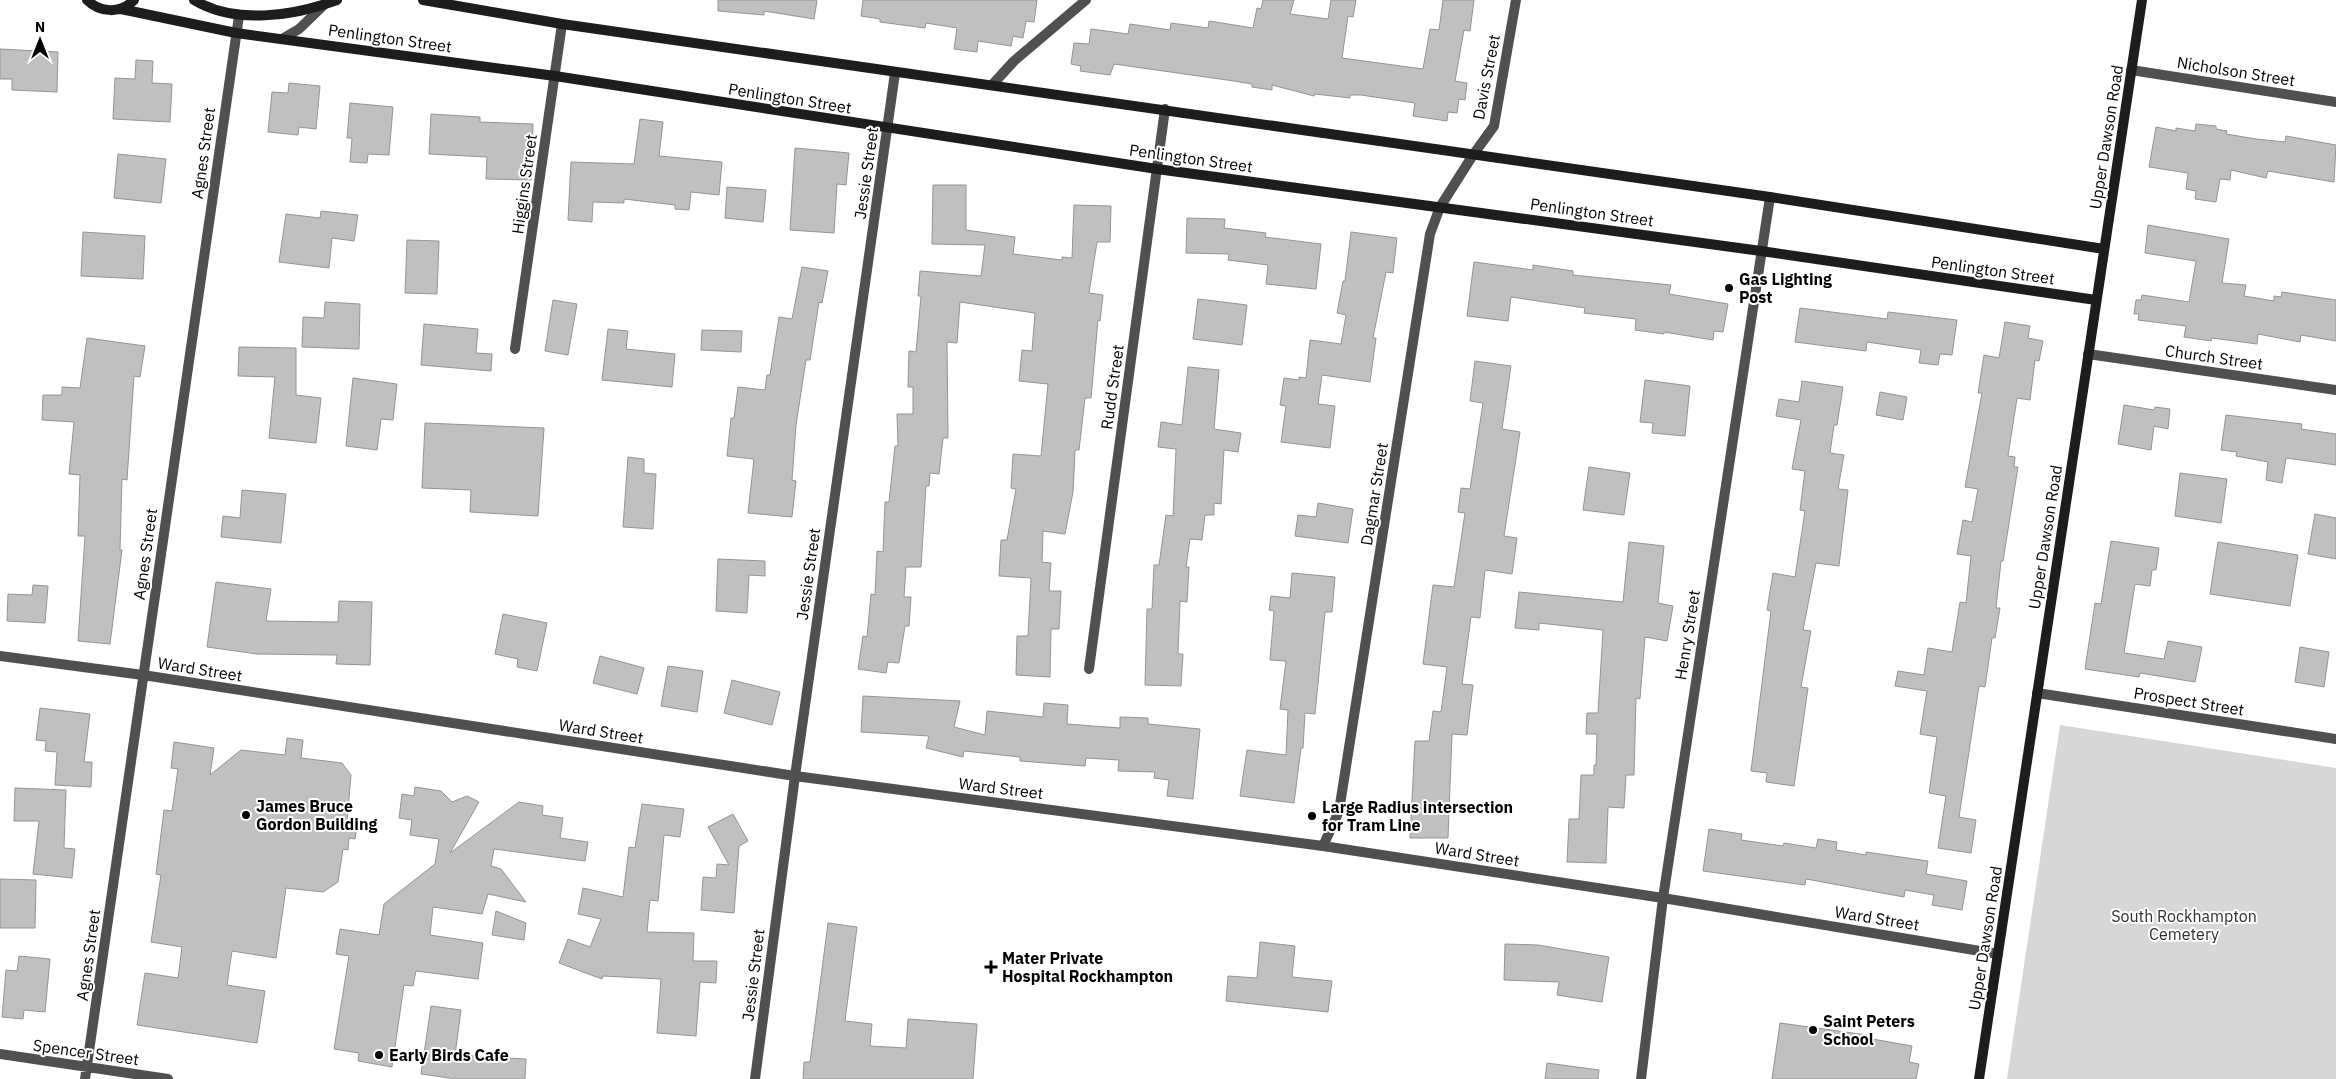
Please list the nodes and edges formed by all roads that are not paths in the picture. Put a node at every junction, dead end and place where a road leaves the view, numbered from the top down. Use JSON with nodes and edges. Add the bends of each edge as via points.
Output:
{"nodes":[{"id":1,"x":87,"y":0,"type":"edge"},
{"id":2,"x":134,"y":0,"type":"edge"},
{"id":3,"x":194,"y":0,"type":"edge"},
{"id":4,"x":337,"y":0,"type":"edge"},
{"id":5,"x":423,"y":0,"type":"edge"},
{"id":6,"x":1086,"y":0,"type":"edge"},
{"id":7,"x":1516,"y":0,"type":"edge"},
{"id":8,"x":2142,"y":0,"type":"edge"},
{"id":9,"x":326,"y":4,"type":"junction"},
{"id":10,"x":121,"y":9,"type":"junction"},
{"id":11,"x":238,"y":16,"type":"junction"},
{"id":12,"x":562,"y":24,"type":"junction"},
{"id":13,"x":236,"y":33,"type":"junction"},
{"id":14,"x":282,"y":39,"type":"junction"},
{"id":15,"x":2131,"y":70,"type":"junction"},
{"id":16,"x":896,"y":73,"type":"junction"},
{"id":17,"x":555,"y":76,"type":"junction"},
{"id":18,"x":992,"y":85,"type":"junction"},
{"id":19,"x":2336,"y":102,"type":"edge"},
{"id":20,"x":1165,"y":109,"type":"junction"},
{"id":21,"x":887,"y":128,"type":"junction"},
{"id":22,"x":1473,"y":155,"type":"junction"},
{"id":23,"x":1157,"y":168,"type":"junction"},
{"id":24,"x":1770,"y":197,"type":"junction"},
{"id":25,"x":1440,"y":207,"type":"junction"},
{"id":26,"x":2104,"y":249,"type":"junction"},
{"id":27,"x":1761,"y":251,"type":"junction"},
{"id":28,"x":2096,"y":300,"type":"junction"},
{"id":29,"x":515,"y":349,"type":"dead end"},
{"id":30,"x":2088,"y":354,"type":"junction"},
{"id":31,"x":2336,"y":390,"type":"edge"},
{"id":32,"x":0,"y":656,"type":"edge"},
{"id":33,"x":1089,"y":668,"type":"dead end"},
{"id":34,"x":143,"y":675,"type":"junction"},
{"id":35,"x":2037,"y":693,"type":"junction"},
{"id":36,"x":2336,"y":739,"type":"edge"},
{"id":37,"x":794,"y":776,"type":"junction"},
{"id":38,"x":1323,"y":846,"type":"junction"},
{"id":39,"x":1663,"y":898,"type":"junction"},
{"id":40,"x":1998,"y":954,"type":"junction"},
{"id":41,"x":0,"y":1054,"type":"edge"},
{"id":42,"x":87,"y":1067,"type":"junction"},
{"id":43,"x":85,"y":1079,"type":"edge"},
{"id":44,"x":168,"y":1079,"type":"edge"},
{"id":45,"x":755,"y":1079,"type":"edge"},
{"id":46,"x":1641,"y":1079,"type":"edge"},
{"id":47,"x":1979,"y":1079,"type":"edge"}],
"edges":[{"from":1,"to":10,"type":"street","name":"Penlington Street","via":[[100,9]]},
{"from":2,"to":10,"type":"street"},
{"from":3,"to":11,"type":"street","name":"Penlington Street","via":[[207,8]]},
{"from":4,"to":9,"type":"street","name":"Penlington Street"},
{"from":5,"to":12,"type":"street"},
{"from":6,"to":18,"type":"street","via":[[1014,61]]},
{"from":7,"to":22,"type":"street","name":"Davis Street","via":[[1494,126]]},
{"from":8,"to":15,"type":"street","name":"Upper Dawson Road"},
{"from":9,"to":11,"type":"street","name":"Penlington Street","via":[[288,12]]},
{"from":9,"to":14,"type":"street","name":"Penlington Street","via":[[299,29]]},
{"from":10,"to":13,"type":"street","name":"Penlington Street"},
{"from":11,"to":13,"type":"street","name":"Agnes Street"},
{"from":12,"to":16,"type":"street"},
{"from":12,"to":17,"type":"street","name":"Higgins Street"},
{"from":13,"to":14,"type":"street","name":"Penlington Street"},
{"from":13,"to":34,"type":"street","name":"Agnes Street"},
{"from":14,"to":17,"type":"street","name":"Penlington Street"},
{"from":15,"to":19,"type":"street","name":"Nicholson Street"},
{"from":15,"to":26,"type":"street","name":"Upper Dawson Road"},
{"from":16,"to":18,"type":"street"},
{"from":16,"to":21,"type":"street","name":"Jessie Street"},
{"from":17,"to":21,"type":"street","name":"Penlington Street"},
{"from":17,"to":29,"type":"street","name":"Higgins Street"},
{"from":18,"to":20,"type":"street"},
{"from":20,"to":22,"type":"street"},
{"from":20,"to":23,"type":"street","name":"Rudd Street"},
{"from":21,"to":23,"type":"street","name":"Penlington Street"},
{"from":21,"to":37,"type":"street","name":"Jessie Street"},
{"from":22,"to":24,"type":"street"},
{"from":22,"to":25,"type":"street","name":"Dagmar Street"},
{"from":23,"to":25,"type":"street","name":"Penlington Street"},
{"from":23,"to":33,"type":"street","name":"Rudd Street"},
{"from":24,"to":26,"type":"street"},
{"from":24,"to":27,"type":"street","name":"Henry Street"},
{"from":25,"to":27,"type":"street","name":"Penlington Street"},
{"from":25,"to":38,"type":"street","name":"Dagmar Street","via":[[1430,234],[1338,812]]},
{"from":26,"to":28,"type":"street","name":"Upper Dawson Road"},
{"from":27,"to":28,"type":"street","name":"Penlington Street"},
{"from":27,"to":39,"type":"street","name":"Henry Street"},
{"from":28,"to":30,"type":"street","name":"Upper Dawson Road"},
{"from":30,"to":31,"type":"street","name":"Church Street"},
{"from":30,"to":35,"type":"street","name":"Upper Dawson Road"},
{"from":32,"to":34,"type":"street","name":"Ward Street"},
{"from":34,"to":37,"type":"street","name":"Ward Street"},
{"from":34,"to":42,"type":"street","name":"Agnes Street"},
{"from":35,"to":36,"type":"street","name":"Prospect Street"},
{"from":35,"to":40,"type":"street","name":"Upper Dawson Road"},
{"from":37,"to":38,"type":"street","name":"Ward Street"},
{"from":37,"to":45,"type":"street","name":"Jessie Street"},
{"from":38,"to":39,"type":"street","name":"Ward Street"},
{"from":39,"to":40,"type":"street","name":"Ward Street"},
{"from":39,"to":46,"type":"street","name":"Henry Street"},
{"from":40,"to":47,"type":"street","name":"Upper Dawson Road"},
{"from":41,"to":42,"type":"street","name":"Spencer Street"},
{"from":42,"to":43,"type":"street","name":"Agnes Street"},
{"from":42,"to":44,"type":"street","name":"Spencer Street"}]}
